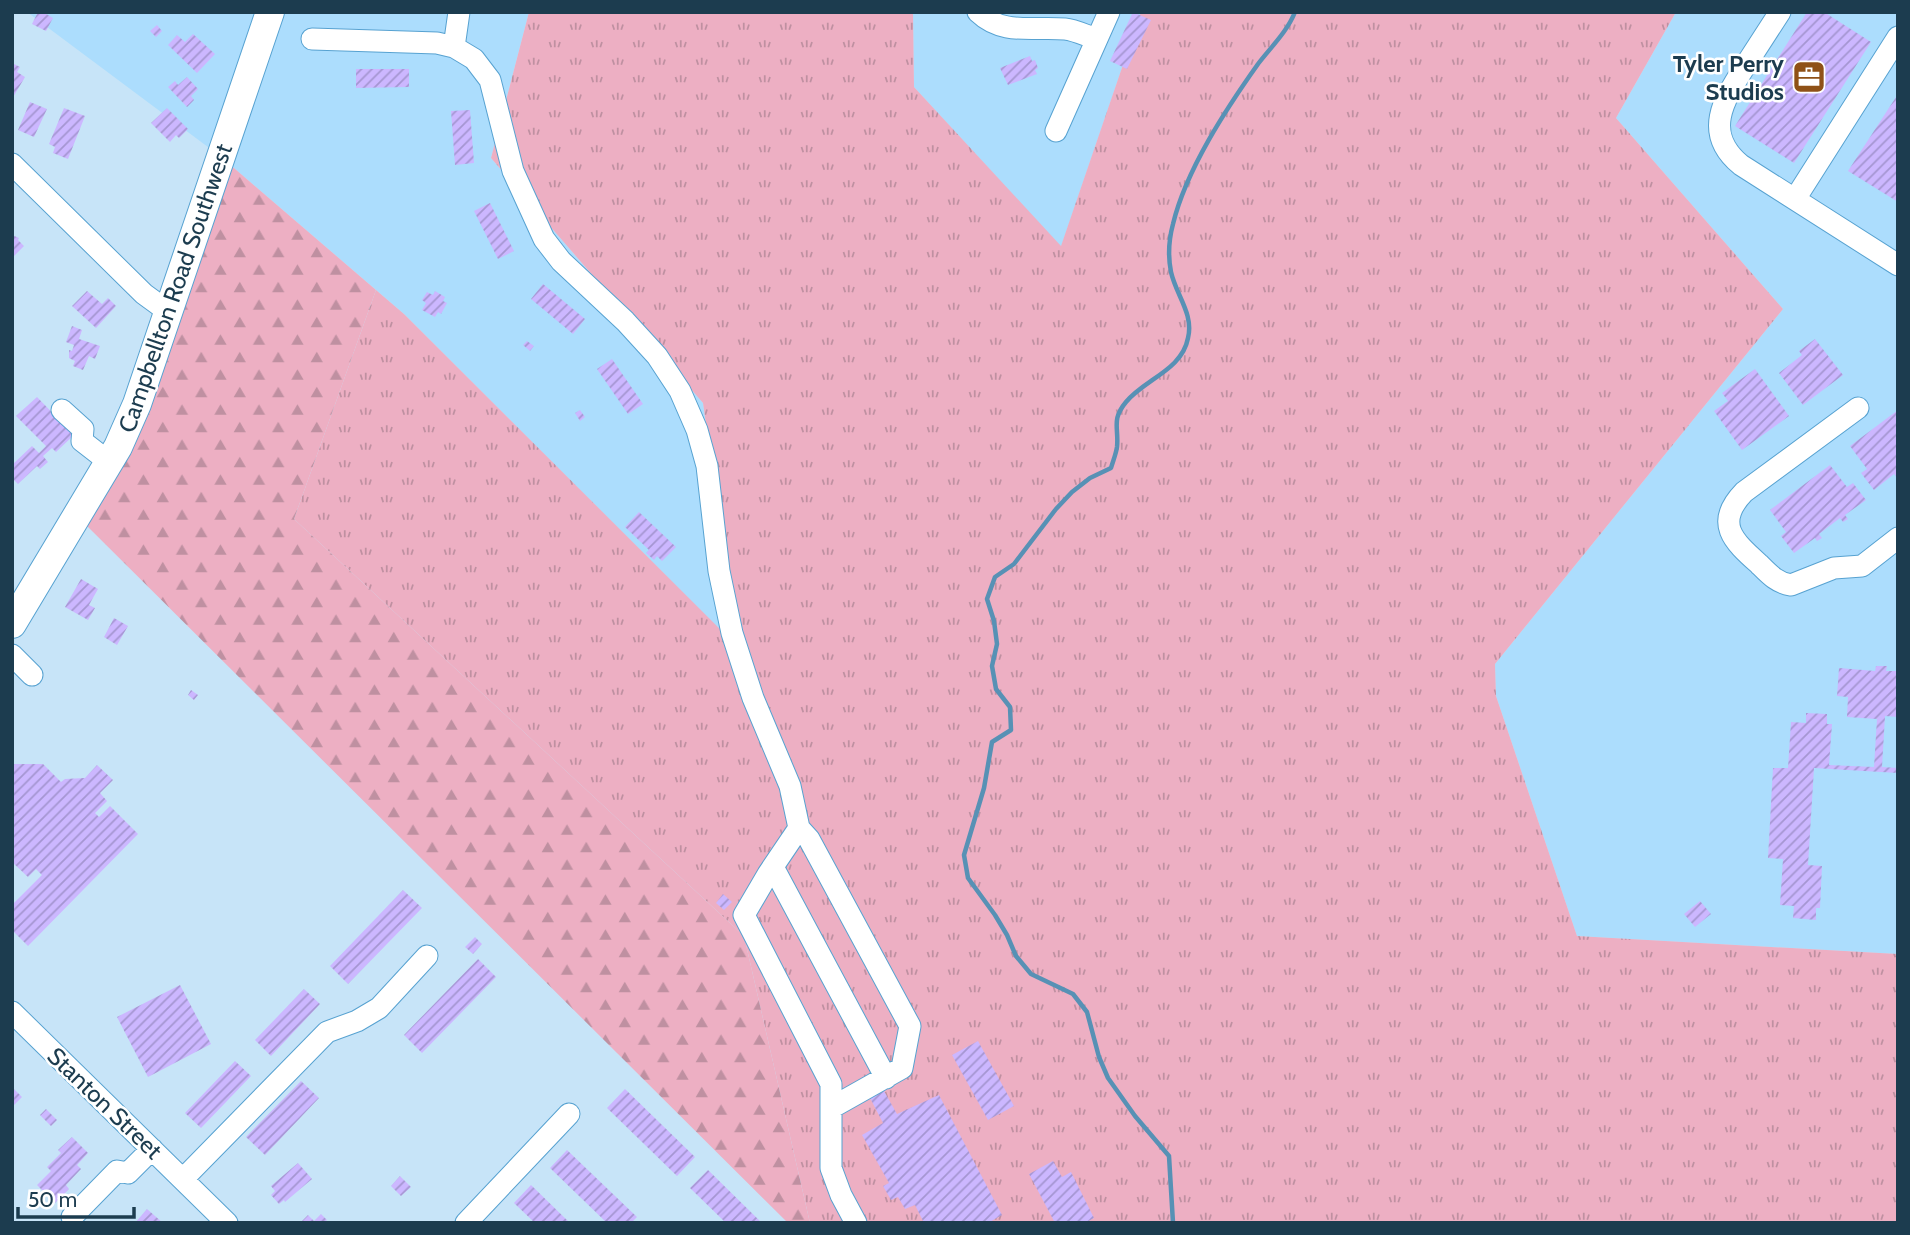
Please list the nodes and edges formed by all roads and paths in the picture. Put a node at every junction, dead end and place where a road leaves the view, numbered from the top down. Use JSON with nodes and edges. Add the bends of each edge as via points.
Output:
{"nodes":[{"id":1,"x":459,"y":12,"type":"edge"},
{"id":2,"x":978,"y":12,"type":"edge"},
{"id":3,"x":1109,"y":12,"type":"edge"},
{"id":4,"x":1780,"y":12,"type":"edge"},
{"id":5,"x":263,"y":15,"type":"edge"},
{"id":6,"x":1898,"y":37,"type":"edge"},
{"id":7,"x":312,"y":39,"type":"dead end"},
{"id":8,"x":1097,"y":39,"type":"junction"},
{"id":9,"x":454,"y":47,"type":"junction"},
{"id":10,"x":1056,"y":131,"type":"dead end"},
{"id":11,"x":12,"y":164,"type":"edge"},
{"id":12,"x":1795,"y":199,"type":"junction"},
{"id":13,"x":1898,"y":265,"type":"edge"},
{"id":14,"x":170,"y":313,"type":"junction"},
{"id":15,"x":1858,"y":408,"type":"dead end"},
{"id":16,"x":62,"y":410,"type":"dead end"},
{"id":17,"x":109,"y":462,"type":"junction"},
{"id":18,"x":1898,"y":538,"type":"edge"},
{"id":19,"x":20,"y":591,"type":"edge"},
{"id":20,"x":12,"y":624,"type":"edge"},
{"id":21,"x":12,"y":655,"type":"edge"},
{"id":22,"x":32,"y":675,"type":"dead end"},
{"id":23,"x":799,"y":828,"type":"junction"},
{"id":24,"x":773,"y":867,"type":"junction"},
{"id":25,"x":427,"y":956,"type":"dead end"},
{"id":26,"x":12,"y":1012,"type":"edge"},
{"id":27,"x":886,"y":1078,"type":"junction"},
{"id":28,"x":831,"y":1108,"type":"junction"},
{"id":29,"x":569,"y":1114,"type":"dead end"},
{"id":30,"x":152,"y":1149,"type":"junction"},
{"id":31,"x":183,"y":1179,"type":"junction"},
{"id":32,"x":72,"y":1217,"type":"dead end"},
{"id":33,"x":227,"y":1223,"type":"edge"},
{"id":34,"x":466,"y":1223,"type":"edge"},
{"id":35,"x":856,"y":1223,"type":"edge"}],
"edges":[{"from":1,"to":9,"type":"street"},
{"from":2,"to":8,"type":"street","via":[[1004,28],[1067,29]]},
{"from":3,"to":8,"type":"street"},
{"from":4,"to":12,"type":"street","via":[[1730,90],[1721,109],[1719,130],[1734,158]]},
{"from":5,"to":14,"type":"main road","name":"Campbellton Road Southwest"},
{"from":6,"to":12,"type":"street"},
{"from":7,"to":9,"type":"street"},
{"from":8,"to":10,"type":"street"},
{"from":9,"to":23,"type":"street","via":[[474,59],[490,80],[513,170],[544,239],[657,356],[697,429],[707,466],[719,571],[732,633],[792,792]]},
{"from":11,"to":14,"type":"street","via":[[144,295]]},
{"from":12,"to":13,"type":"street"},
{"from":14,"to":17,"type":"main road","name":"Campbellton Road Southwest","via":[[137,404]]},
{"from":15,"to":18,"type":"street","via":[[1744,492],[1728,518],[1731,534],[1776,580],[1791,585],[1834,568],[1862,566]]},
{"from":16,"to":17,"type":"street","via":[[83,429],[82,441]]},
{"from":17,"to":19,"type":"main road","name":"Campbellton Road Southwest"},
{"from":19,"to":20,"type":"main road","name":"Campbellton Road Southwest"},
{"from":21,"to":22,"type":"street"},
{"from":23,"to":24,"type":"street"},
{"from":23,"to":27,"type":"street","via":[[910,1026],[902,1068]]},
{"from":24,"to":27,"type":"street"},
{"from":24,"to":28,"type":"street","via":[[744,915],[831,1084]]},
{"from":25,"to":31,"type":"street","via":[[379,1008],[327,1032]]},
{"from":26,"to":30,"type":"street","name":"Stanton Street","via":[[65,1052]]},
{"from":27,"to":28,"type":"street"},
{"from":28,"to":35,"type":"street","via":[[831,1168]]},
{"from":29,"to":34,"type":"street"},
{"from":30,"to":31,"type":"street","name":"Stanton Street"},
{"from":30,"to":32,"type":"street","via":[[128,1173],[117,1171]]},
{"from":31,"to":33,"type":"street","name":"Stanton Street"}]}
